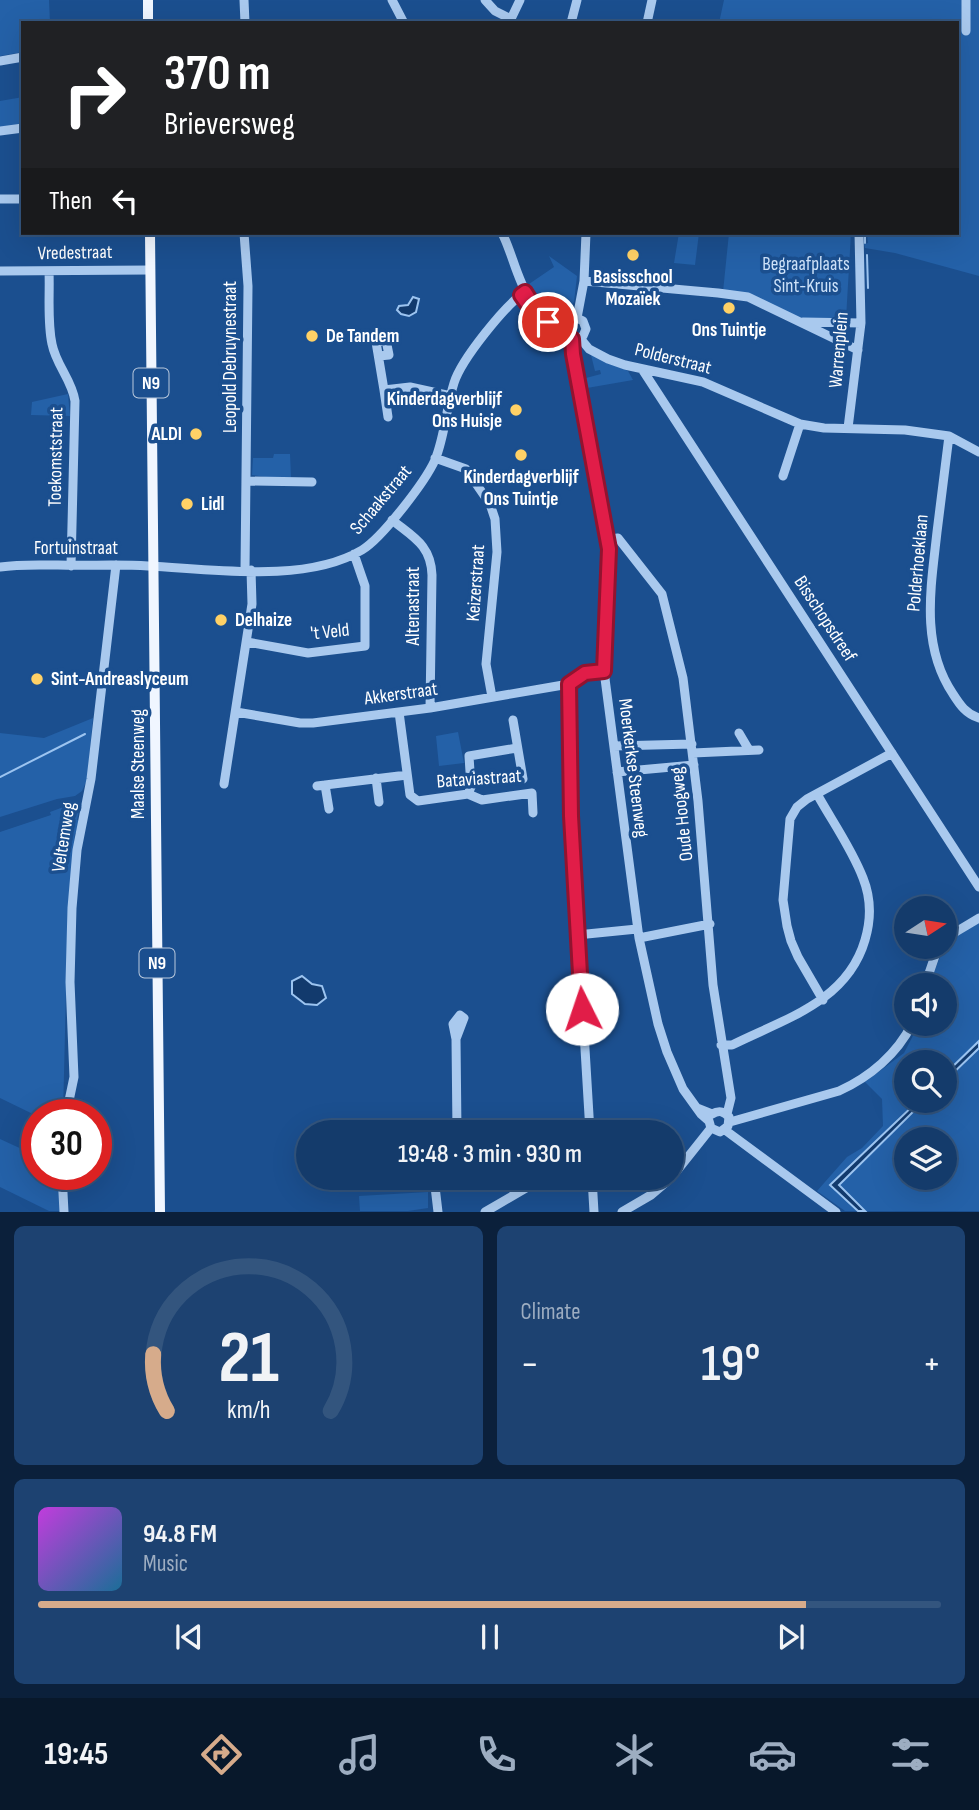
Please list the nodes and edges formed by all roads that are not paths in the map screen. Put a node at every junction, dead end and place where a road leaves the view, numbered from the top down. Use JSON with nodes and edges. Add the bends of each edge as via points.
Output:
{"nodes":[{"id":1,"x":148,"y":0,"type":"edge"},
{"id":2,"x":244,"y":0,"type":"edge"},
{"id":3,"x":392,"y":0,"type":"edge"},
{"id":4,"x":485,"y":0,"type":"edge"},
{"id":5,"x":520,"y":0,"type":"edge"},
{"id":6,"x":577,"y":0,"type":"edge"},
{"id":7,"x":652,"y":0,"type":"edge"},
{"id":8,"x":965,"y":0,"type":"edge"},
{"id":9,"x":148,"y":21,"type":"edge"},
{"id":10,"x":245,"y":21,"type":"edge"},
{"id":11,"x":403,"y":21,"type":"edge"},
{"id":12,"x":510,"y":21,"type":"edge"},
{"id":13,"x":572,"y":21,"type":"edge"},
{"id":14,"x":647,"y":21,"type":"edge"},
{"id":15,"x":966,"y":32,"type":"dead end"},
{"id":16,"x":21,"y":57,"type":"edge"},
{"id":17,"x":0,"y":61,"type":"edge"},
{"id":18,"x":21,"y":128,"type":"edge"},
{"id":19,"x":0,"y":131,"type":"edge"},
{"id":20,"x":0,"y":199,"type":"edge"},
{"id":21,"x":21,"y":199,"type":"edge"},
{"id":22,"x":150,"y":235,"type":"edge"},
{"id":23,"x":244,"y":235,"type":"edge"},
{"id":24,"x":502,"y":235,"type":"edge"},
{"id":25,"x":586,"y":235,"type":"edge"},
{"id":26,"x":859,"y":235,"type":"edge"},
{"id":27,"x":150,"y":270,"type":"junction"},
{"id":28,"x":0,"y":271,"type":"edge"},
{"id":29,"x":49,"y":271,"type":"junction"},
{"id":30,"x":584,"y":281,"type":"junction"},
{"id":31,"x":523,"y":294,"type":"junction"},
{"id":32,"x":578,"y":318,"type":"junction"},
{"id":33,"x":798,"y":320,"type":"junction"},
{"id":34,"x":860,"y":323,"type":"junction"},
{"id":35,"x":566,"y":325,"type":"junction"},
{"id":36,"x":384,"y":330,"type":"dead end"},
{"id":37,"x":576,"y":339,"type":"junction"},
{"id":38,"x":589,"y":349,"type":"junction"},
{"id":39,"x":858,"y":349,"type":"junction"},
{"id":40,"x":573,"y":354,"type":"junction"},
{"id":41,"x":642,"y":369,"type":"junction"},
{"id":42,"x":384,"y":390,"type":"junction"},
{"id":43,"x":451,"y":396,"type":"junction"},
{"id":44,"x":388,"y":417,"type":"dead end"},
{"id":45,"x":800,"y":424,"type":"junction"},
{"id":46,"x":848,"y":428,"type":"junction"},
{"id":47,"x":949,"y":436,"type":"junction"},
{"id":48,"x":979,"y":452,"type":"edge"},
{"id":49,"x":435,"y":458,"type":"junction"},
{"id":50,"x":783,"y":476,"type":"dead end"},
{"id":51,"x":247,"y":481,"type":"junction"},
{"id":52,"x":312,"y":482,"type":"dead end"},
{"id":53,"x":392,"y":520,"type":"junction"},
{"id":54,"x":607,"y":539,"type":"junction"},
{"id":55,"x":354,"y":554,"type":"junction"},
{"id":56,"x":116,"y":565,"type":"junction"},
{"id":57,"x":71,"y":566,"type":"junction"},
{"id":58,"x":153,"y":566,"type":"junction"},
{"id":59,"x":0,"y":567,"type":"edge"},
{"id":60,"x":248,"y":570,"type":"junction"},
{"id":61,"x":247,"y":642,"type":"junction"},
{"id":62,"x":604,"y":671,"type":"junction"},
{"id":63,"x":569,"y":684,"type":"junction"},
{"id":64,"x":492,"y":697,"type":"junction"},
{"id":65,"x":430,"y":708,"type":"junction"},
{"id":66,"x":236,"y":712,"type":"junction"},
{"id":67,"x":399,"y":712,"type":"junction"},
{"id":68,"x":979,"y":718,"type":"edge"},
{"id":69,"x":513,"y":720,"type":"dead end"},
{"id":70,"x":739,"y":733,"type":"dead end"},
{"id":71,"x":614,"y":746,"type":"junction"},
{"id":72,"x":517,"y":748,"type":"junction"},
{"id":73,"x":693,"y":749,"type":"junction"},
{"id":74,"x":892,"y":753,"type":"junction"},
{"id":75,"x":694,"y":765,"type":"junction"},
{"id":76,"x":617,"y":772,"type":"junction"},
{"id":77,"x":407,"y":775,"type":"junction"},
{"id":78,"x":376,"y":778,"type":"junction"},
{"id":79,"x":523,"y":779,"type":"dead end"},
{"id":80,"x":224,"y":784,"type":"dead end"},
{"id":81,"x":468,"y":794,"type":"junction"},
{"id":82,"x":817,"y":794,"type":"junction"},
{"id":83,"x":379,"y":802,"type":"dead end"},
{"id":84,"x":329,"y":809,"type":"dead end"},
{"id":85,"x":533,"y":813,"type":"dead end"},
{"id":86,"x":979,"y":887,"type":"edge"},
{"id":87,"x":979,"y":918,"type":"edge"},
{"id":88,"x":710,"y":924,"type":"junction"},
{"id":89,"x":957,"y":931,"type":"edge"},
{"id":90,"x":638,"y":933,"type":"junction"},
{"id":91,"x":577,"y":935,"type":"junction"},
{"id":92,"x":823,"y":1000,"type":"junction"},
{"id":93,"x":905,"y":1036,"type":"edge"},
{"id":94,"x":456,"y":1039,"type":"dead end"},
{"id":95,"x":721,"y":1045,"type":"junction"},
{"id":96,"x":69,"y":1099,"type":"edge"},
{"id":97,"x":457,"y":1120,"type":"edge"},
{"id":98,"x":587,"y":1120,"type":"edge"},
{"id":99,"x":720,"y":1123,"type":"junction"},
{"id":100,"x":684,"y":1162,"type":"edge"},
{"id":101,"x":63,"y":1190,"type":"edge"},
{"id":102,"x":435,"y":1190,"type":"edge"},
{"id":103,"x":523,"y":1190,"type":"edge"},
{"id":104,"x":593,"y":1190,"type":"edge"},
{"id":105,"x":657,"y":1190,"type":"edge"},
{"id":106,"x":64,"y":1212,"type":"edge"},
{"id":107,"x":160,"y":1212,"type":"edge"},
{"id":108,"x":438,"y":1212,"type":"edge"},
{"id":109,"x":485,"y":1212,"type":"edge"},
{"id":110,"x":594,"y":1212,"type":"edge"},
{"id":111,"x":622,"y":1212,"type":"edge"},
{"id":112,"x":836,"y":1212,"type":"edge"}],
"edges":[{"from":1,"to":9,"type":"main road"},
{"from":2,"to":10,"type":"street"},
{"from":3,"to":11,"type":"street"},
{"from":4,"to":12,"type":"street"},
{"from":5,"to":12,"type":"street"},
{"from":6,"to":13,"type":"street"},
{"from":7,"to":14,"type":"street"},
{"from":8,"to":15,"type":"street"},
{"from":16,"to":17,"type":"street"},
{"from":18,"to":19,"type":"street"},
{"from":20,"to":21,"type":"street"},
{"from":22,"to":27,"type":"main road","name":"Maalse Steenweg","number":"N9"},
{"from":23,"to":51,"type":"street","name":"Leopold Debruynestraat"},
{"from":24,"to":31,"type":"street"},
{"from":25,"to":30,"type":"street"},
{"from":26,"to":34,"type":"street","name":"Warrenplein"},
{"from":27,"to":29,"type":"street","name":"Vredestraat"},
{"from":27,"to":58,"type":"main road","name":"Maalse Steenweg","number":"N9"},
{"from":28,"to":29,"type":"street","name":"Vredestraat"},
{"from":29,"to":57,"type":"street","name":"Toekomststraat","via":[[51,342],[75,401]]},
{"from":30,"to":32,"type":"street"},
{"from":30,"to":33,"type":"street","via":[[748,298]]},
{"from":31,"to":35,"type":"street","via":[[540,318]]},
{"from":31,"to":43,"type":"street","name":"Schaakstraat","via":[[499,316],[464,364]]},
{"from":32,"to":35,"type":"street"},
{"from":32,"to":37,"type":"street","via":[[586,329]]},
{"from":33,"to":34,"type":"street"},
{"from":33,"to":39,"type":"street"},
{"from":34,"to":39,"type":"street","name":"Warrenplein"},
{"from":35,"to":37,"type":"street","via":[[567,336]]},
{"from":36,"to":42,"type":"street","via":[[386,340],[376,342]]},
{"from":37,"to":38,"type":"street","name":"Polderstraat"},
{"from":37,"to":40,"type":"street","name":"Moerkerkse Steenweg"},
{"from":38,"to":40,"type":"street"},
{"from":38,"to":41,"type":"street","name":"Polderstraat"},
{"from":39,"to":46,"type":"street","name":"Warrenplein"},
{"from":40,"to":54,"type":"street","name":"Moerkerkse Steenweg"},
{"from":41,"to":45,"type":"street","name":"Polderstraat","via":[[703,382]]},
{"from":41,"to":74,"type":"street","name":"Bisschopsdreef"},
{"from":42,"to":43,"type":"street","via":[[410,387]]},
{"from":42,"to":44,"type":"street"},
{"from":43,"to":49,"type":"street","name":"Schaakstraat"},
{"from":45,"to":46,"type":"street","name":"Polderstraat"},
{"from":45,"to":50,"type":"street"},
{"from":46,"to":47,"type":"street","name":"Polderstraat"},
{"from":47,"to":48,"type":"street","name":"Polderstraat"},
{"from":47,"to":68,"type":"street","name":"Polderhoeklaan","via":[[930,621],[946,683],[969,715]]},
{"from":49,"to":53,"type":"street","name":"Schaakstraat"},
{"from":49,"to":64,"type":"street","name":"Keizerstraat","via":[[466,469],[490,503],[495,519],[497,552],[486,664]]},
{"from":51,"to":52,"type":"street"},
{"from":51,"to":60,"type":"street","name":"Leopold Debruynestraat"},
{"from":53,"to":55,"type":"street","name":"Schaakstraat","via":[[371,544]]},
{"from":53,"to":65,"type":"street","name":"Altenastraat","via":[[430,556]]},
{"from":54,"to":62,"type":"street","name":"Moerkerkse Steenweg"},
{"from":54,"to":73,"type":"street","name":"Oude Hoogweg","via":[[618,538],[662,594],[683,678]]},
{"from":55,"to":60,"type":"street","name":"Schaakstraat","via":[[316,566]]},
{"from":55,"to":61,"type":"street","name":"'t Veld","via":[[365,586],[365,646],[308,653]]},
{"from":56,"to":57,"type":"street","name":"Fortuinstraat"},
{"from":56,"to":58,"type":"street","name":"Fortuinstraat"},
{"from":56,"to":96,"type":"street","name":"Veltemweg","via":[[91,779],[77,850],[70,982],[74,1077]]},
{"from":57,"to":59,"type":"street","name":"Fortuinstraat"},
{"from":58,"to":60,"type":"street","name":"Schaakstraat"},
{"from":58,"to":107,"type":"main road","name":"Maalse Steenweg","number":"N9"},
{"from":60,"to":61,"type":"street","name":"Leopold Debruynestraat","via":[[252,604]]},
{"from":61,"to":66,"type":"street","name":"Leopold Debruynestraat"},
{"from":62,"to":63,"type":"street","name":"Akkerstraat","via":[[585,673]]},
{"from":62,"to":71,"type":"street","name":"Moerkerkse Steenweg"},
{"from":63,"to":64,"type":"street","name":"Akkerstraat"},
{"from":63,"to":91,"type":"street"},
{"from":64,"to":65,"type":"street","name":"Akkerstraat"},
{"from":65,"to":67,"type":"street","name":"Akkerstraat"},
{"from":66,"to":67,"type":"street","name":"Akkerstraat","via":[[300,723]]},
{"from":66,"to":80,"type":"street","name":"Leopold Debruynestraat"},
{"from":67,"to":77,"type":"street","name":"Bataviastraat"},
{"from":69,"to":72,"type":"street"},
{"from":70,"to":73,"type":"street","via":[[754,750]]},
{"from":71,"to":73,"type":"street"},
{"from":71,"to":76,"type":"street","name":"Moerkerkse Steenweg"},
{"from":72,"to":79,"type":"street"},
{"from":72,"to":81,"type":"street","via":[[469,756]]},
{"from":73,"to":75,"type":"street","name":"Oude Hoogweg"},
{"from":74,"to":82,"type":"street"},
{"from":74,"to":86,"type":"street","name":"Bisschopsdreef"},
{"from":75,"to":76,"type":"street"},
{"from":75,"to":88,"type":"street","name":"Oude Hoogweg"},
{"from":76,"to":90,"type":"street","name":"Moerkerkse Steenweg"},
{"from":77,"to":78,"type":"street"},
{"from":77,"to":81,"type":"street","name":"Bataviastraat","via":[[410,795],[418,801]]},
{"from":78,"to":83,"type":"street"},
{"from":78,"to":84,"type":"street","via":[[321,785]]},
{"from":81,"to":85,"type":"street","name":"Bataviastraat","via":[[482,800],[532,793]]},
{"from":82,"to":92,"type":"street","via":[[797,807],[790,820],[783,900],[791,941]]},
{"from":82,"to":92,"type":"street","via":[[863,876],[870,911],[861,955]]},
{"from":87,"to":89,"type":"street"},
{"from":88,"to":90,"type":"street"},
{"from":88,"to":95,"type":"street","name":"Oude Hoogweg"},
{"from":90,"to":91,"type":"street"},
{"from":90,"to":99,"type":"street","name":"Moerkerkse Steenweg","via":[[662,1039],[676,1074],[697,1108]]},
{"from":91,"to":98,"type":"street"},
{"from":92,"to":95,"type":"street","via":[[732,1045]]},
{"from":93,"to":99,"type":"street","via":[[897,1049],[850,1086]]},
{"from":94,"to":97,"type":"street"},
{"from":95,"to":99,"type":"street","name":"Oude Hoogweg","via":[[731,1098]]},
{"from":99,"to":100,"type":"street"},
{"from":99,"to":112,"type":"street","name":"Moerkerkse Steenweg"},
{"from":101,"to":106,"type":"street"},
{"from":102,"to":108,"type":"street"},
{"from":103,"to":109,"type":"street"},
{"from":104,"to":110,"type":"street"},
{"from":105,"to":111,"type":"street"}]}
